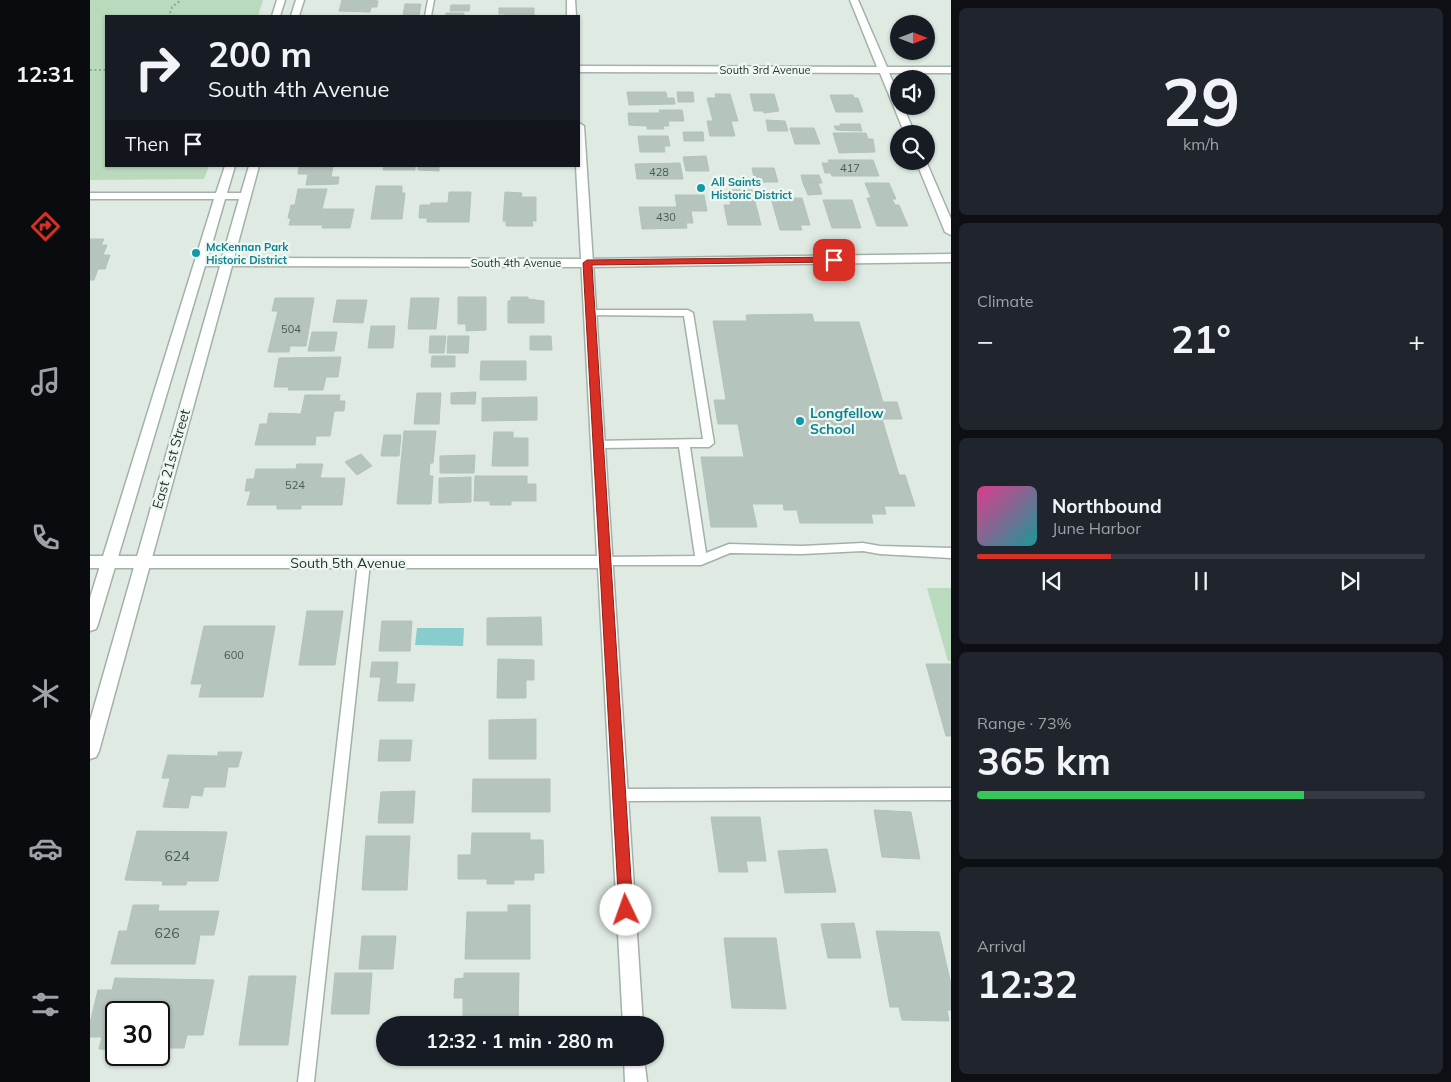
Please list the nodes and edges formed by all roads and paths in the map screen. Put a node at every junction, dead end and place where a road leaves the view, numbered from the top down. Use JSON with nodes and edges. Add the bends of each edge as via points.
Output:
{"nodes":[{"id":1,"x":181,"y":0,"type":"edge"},
{"id":2,"x":281,"y":0,"type":"edge"},
{"id":3,"x":300,"y":0,"type":"edge"},
{"id":4,"x":431,"y":0,"type":"edge"},
{"id":5,"x":571,"y":0,"type":"edge"},
{"id":6,"x":854,"y":0,"type":"edge"},
{"id":7,"x":170,"y":13,"type":"dead end"},
{"id":8,"x":276,"y":15,"type":"edge"},
{"id":9,"x":295,"y":15,"type":"edge"},
{"id":10,"x":428,"y":15,"type":"edge"},
{"id":11,"x":572,"y":15,"type":"edge"},
{"id":12,"x":580,"y":69,"type":"edge"},
{"id":13,"x":90,"y":70,"type":"edge"},
{"id":14,"x":105,"y":70,"type":"edge"},
{"id":15,"x":883,"y":70,"type":"junction"},
{"id":16,"x":951,"y":70,"type":"edge"},
{"id":17,"x":906,"y":125,"type":"edge"},
{"id":18,"x":580,"y":143,"type":"edge"},
{"id":19,"x":230,"y":167,"type":"edge"},
{"id":20,"x":254,"y":167,"type":"edge"},
{"id":21,"x":925,"y":170,"type":"edge"},
{"id":22,"x":90,"y":196,"type":"edge"},
{"id":23,"x":220,"y":196,"type":"junction"},
{"id":24,"x":245,"y":196,"type":"junction"},
{"id":25,"x":951,"y":232,"type":"edge"},
{"id":26,"x":951,"y":258,"type":"edge"},
{"id":27,"x":201,"y":262,"type":"junction"},
{"id":28,"x":226,"y":262,"type":"junction"},
{"id":29,"x":587,"y":263,"type":"junction"},
{"id":30,"x":590,"y":313,"type":"junction"},
{"id":31,"x":598,"y":444,"type":"junction"},
{"id":32,"x":684,"y":444,"type":"junction"},
{"id":33,"x":951,"y":553,"type":"edge"},
{"id":34,"x":701,"y":560,"type":"junction"},
{"id":35,"x":90,"y":562,"type":"edge"},
{"id":36,"x":109,"y":562,"type":"junction"},
{"id":37,"x":143,"y":562,"type":"junction"},
{"id":38,"x":605,"y":562,"type":"junction"},
{"id":39,"x":364,"y":563,"type":"junction"},
{"id":40,"x":90,"y":624,"type":"edge"},
{"id":41,"x":90,"y":751,"type":"edge"},
{"id":42,"x":951,"y":794,"type":"edge"},
{"id":43,"x":619,"y":795,"type":"junction"},
{"id":44,"x":632,"y":1016,"type":"edge"},
{"id":45,"x":635,"y":1066,"type":"edge"},
{"id":46,"x":306,"y":1082,"type":"edge"},
{"id":47,"x":636,"y":1082,"type":"edge"}],
"edges":[{"from":1,"to":7,"type":"path"},
{"from":2,"to":8,"type":"street"},
{"from":3,"to":9,"type":"street"},
{"from":4,"to":10,"type":"lane"},
{"from":5,"to":11,"type":"street"},
{"from":6,"to":15,"type":"street"},
{"from":12,"to":15,"type":"street","name":"South 3rd Avenue"},
{"from":13,"to":14,"type":"path"},
{"from":15,"to":16,"type":"street","name":"South 3rd Avenue"},
{"from":15,"to":17,"type":"street"},
{"from":18,"to":29,"type":"street"},
{"from":19,"to":23,"type":"street","name":"East 21st Street"},
{"from":20,"to":24,"type":"street","name":"East 21st Street"},
{"from":21,"to":25,"type":"street"},
{"from":22,"to":23,"type":"street"},
{"from":23,"to":24,"type":"street"},
{"from":23,"to":27,"type":"street","name":"East 21st Street"},
{"from":24,"to":28,"type":"street","name":"East 21st Street"},
{"from":26,"to":29,"type":"street","name":"South 4th Avenue"},
{"from":27,"to":28,"type":"street","name":"South 4th Avenue"},
{"from":27,"to":36,"type":"street","name":"East 21st Street"},
{"from":28,"to":29,"type":"street","name":"South 4th Avenue"},
{"from":28,"to":37,"type":"street","name":"East 21st Street"},
{"from":29,"to":30,"type":"street"},
{"from":30,"to":31,"type":"street"},
{"from":30,"to":32,"type":"lane","via":[[688,313],[710,443]]},
{"from":31,"to":32,"type":"lane"},
{"from":31,"to":38,"type":"street"},
{"from":32,"to":34,"type":"lane"},
{"from":33,"to":34,"type":"lane","via":[[862,548],[729,548]]},
{"from":34,"to":38,"type":"lane"},
{"from":35,"to":36,"type":"street","name":"South 5th Avenue"},
{"from":36,"to":37,"type":"street","name":"South 5th Avenue"},
{"from":36,"to":40,"type":"street","name":"East 21st Street"},
{"from":37,"to":39,"type":"street","name":"South 5th Avenue"},
{"from":37,"to":41,"type":"street","name":"East 21st Street"},
{"from":38,"to":39,"type":"street","name":"South 5th Avenue"},
{"from":38,"to":43,"type":"street"},
{"from":39,"to":46,"type":"lane"},
{"from":42,"to":43,"type":"lane"},
{"from":43,"to":44,"type":"street"},
{"from":45,"to":47,"type":"street"}]}
